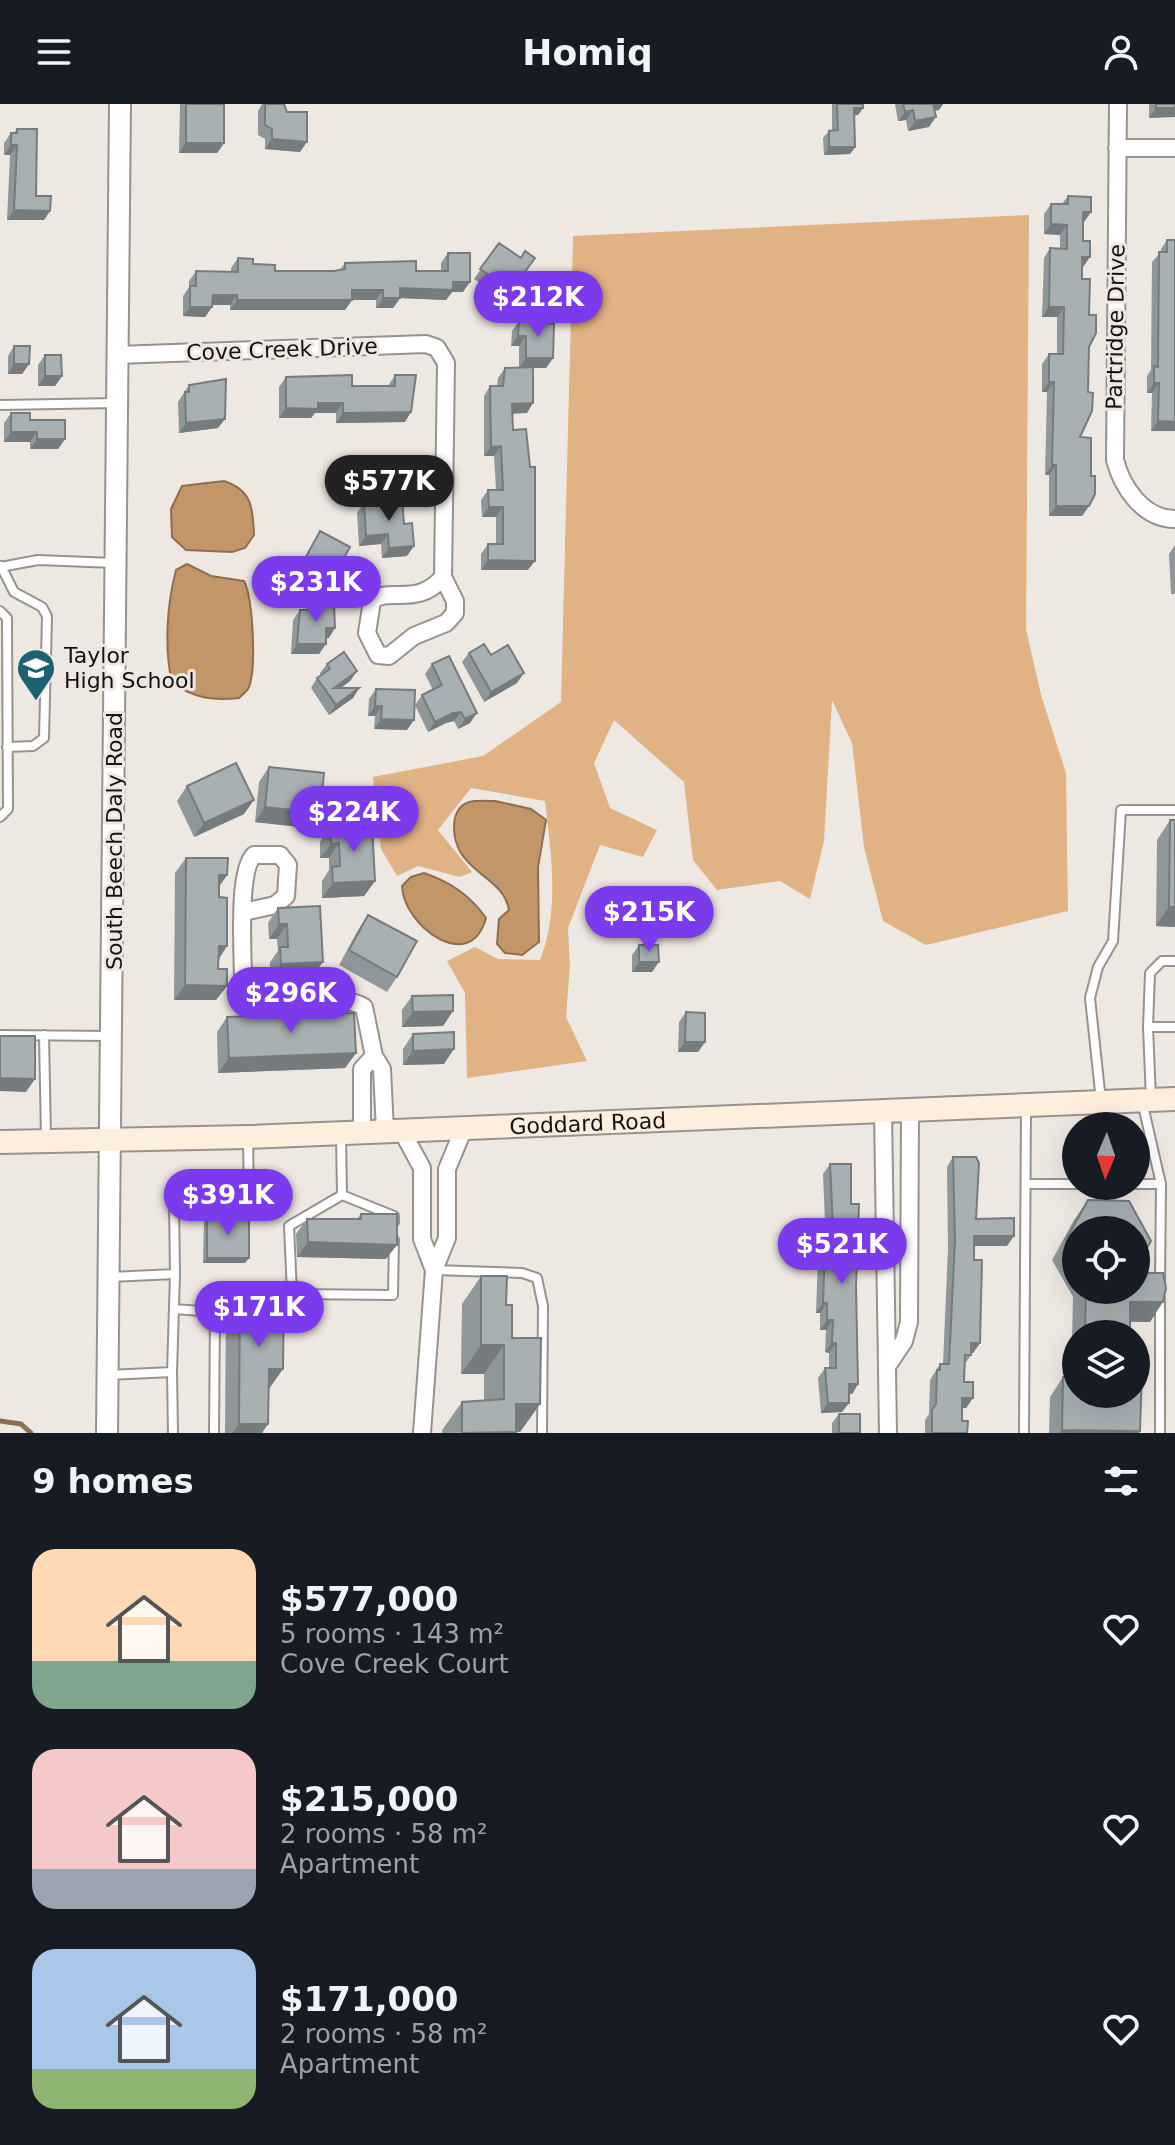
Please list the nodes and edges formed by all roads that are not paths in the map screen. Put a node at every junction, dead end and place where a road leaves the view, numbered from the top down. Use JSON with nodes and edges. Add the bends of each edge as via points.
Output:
{"nodes":[{"id":1,"x":120,"y":104,"type":"edge"},
{"id":2,"x":1118,"y":104,"type":"edge"},
{"id":3,"x":1117,"y":148,"type":"junction"},
{"id":4,"x":1175,"y":148,"type":"edge"},
{"id":5,"x":117,"y":355,"type":"junction"},
{"id":6,"x":117,"y":403,"type":"junction"},
{"id":7,"x":0,"y":405,"type":"edge"},
{"id":8,"x":1175,"y":519,"type":"edge"},
{"id":9,"x":116,"y":563,"type":"junction"},
{"id":10,"x":1,"y":567,"type":"edge"},
{"id":11,"x":443,"y":577,"type":"junction"},
{"id":12,"x":0,"y":611,"type":"edge"},
{"id":13,"x":7,"y":747,"type":"junction"},
{"id":14,"x":1175,"y":810,"type":"edge"},
{"id":15,"x":0,"y":817,"type":"edge"},
{"id":16,"x":244,"y":912,"type":"dead end"},
{"id":17,"x":1175,"y":961,"type":"edge"},
{"id":18,"x":1148,"y":1027,"type":"junction"},
{"id":19,"x":1175,"y":1027,"type":"edge"},
{"id":20,"x":0,"y":1035,"type":"edge"},
{"id":21,"x":44,"y":1035,"type":"junction"},
{"id":22,"x":112,"y":1036,"type":"junction"},
{"id":23,"x":374,"y":1056,"type":"junction"},
{"id":24,"x":1175,"y":1099,"type":"edge"},
{"id":25,"x":1146,"y":1100,"type":"junction"},
{"id":26,"x":1101,"y":1102,"type":"junction"},
{"id":27,"x":1026,"y":1104,"type":"junction"},
{"id":28,"x":910,"y":1110,"type":"junction"},
{"id":29,"x":883,"y":1111,"type":"junction"},
{"id":30,"x":464,"y":1128,"type":"junction"},
{"id":31,"x":394,"y":1131,"type":"junction"},
{"id":32,"x":352,"y":1132,"type":"junction"},
{"id":33,"x":248,"y":1137,"type":"junction"},
{"id":34,"x":111,"y":1140,"type":"junction"},
{"id":35,"x":46,"y":1141,"type":"junction"},
{"id":36,"x":0,"y":1142,"type":"edge"},
{"id":37,"x":1027,"y":1184,"type":"junction"},
{"id":38,"x":1062,"y":1184,"type":"edge"},
{"id":39,"x":1150,"y":1184,"type":"edge"},
{"id":40,"x":1161,"y":1184,"type":"junction"},
{"id":41,"x":342,"y":1195,"type":"junction"},
{"id":42,"x":434,"y":1270,"type":"junction"},
{"id":43,"x":175,"y":1274,"type":"junction"},
{"id":44,"x":110,"y":1277,"type":"junction"},
{"id":45,"x":174,"y":1309,"type":"junction"},
{"id":46,"x":890,"y":1362,"type":"junction"},
{"id":47,"x":172,"y":1372,"type":"junction"},
{"id":48,"x":108,"y":1375,"type":"junction"},
{"id":49,"x":107,"y":1433,"type":"edge"},
{"id":50,"x":173,"y":1433,"type":"edge"},
{"id":51,"x":214,"y":1433,"type":"edge"},
{"id":52,"x":422,"y":1433,"type":"edge"},
{"id":53,"x":542,"y":1433,"type":"edge"},
{"id":54,"x":888,"y":1433,"type":"edge"},
{"id":55,"x":1024,"y":1433,"type":"edge"},
{"id":56,"x":1160,"y":1433,"type":"edge"}],
"edges":[{"from":1,"to":5,"type":"street","name":"South Beech Daly Road"},
{"from":2,"to":3,"type":"street","name":"Partridge Drive"},
{"from":3,"to":4,"type":"street"},
{"from":3,"to":8,"type":"street","name":"Partridge Drive","via":[[1115,460],[1130,494],[1154,514]]},
{"from":5,"to":6,"type":"street","name":"South Beech Daly Road"},
{"from":5,"to":11,"type":"street","name":"Cove Creek Drive","via":[[426,344],[444,354]]},
{"from":6,"to":7,"type":"lane"},
{"from":6,"to":9,"type":"street","name":"South Beech Daly Road"},
{"from":9,"to":10,"type":"lane","via":[[38,560]]},
{"from":9,"to":22,"type":"street","name":"South Beech Daly Road"},
{"from":10,"to":13,"type":"lane","via":[[14,592],[42,607],[47,616],[44,738],[33,746]]},
{"from":11,"to":11,"type":"street","via":[[455,601],[452,619],[414,636],[389,656],[378,655],[367,633],[372,601],[423,593]]},
{"from":12,"to":13,"type":"lane","via":[[7,618]]},
{"from":13,"to":15,"type":"lane","via":[[8,809]]},
{"from":14,"to":26,"type":"lane","via":[[1121,810],[1113,941],[1098,967],[1090,998]]},
{"from":16,"to":23,"type":"street","via":[[243,981],[251,998],[269,1005],[357,1003],[368,1014]]},
{"from":17,"to":18,"type":"lane","via":[[1162,961],[1150,973]]},
{"from":18,"to":19,"type":"lane"},
{"from":18,"to":25,"type":"lane"},
{"from":20,"to":21,"type":"lane"},
{"from":21,"to":22,"type":"lane"},
{"from":21,"to":35,"type":"lane"},
{"from":22,"to":34,"type":"street","name":"South Beech Daly Road"},
{"from":23,"to":31,"type":"street","via":[[382,1069]]},
{"from":23,"to":32,"type":"street","via":[[362,1069]]},
{"from":24,"to":25,"type":"main road","name":"Goddard Road"},
{"from":25,"to":26,"type":"main road","name":"Goddard Road"},
{"from":25,"to":40,"type":"lane"},
{"from":26,"to":27,"type":"main road","name":"Goddard Road"},
{"from":27,"to":28,"type":"main road","name":"Goddard Road"},
{"from":27,"to":37,"type":"lane"},
{"from":28,"to":29,"type":"main road","name":"Goddard Road"},
{"from":28,"to":46,"type":"street","via":[[909,1322]]},
{"from":29,"to":30,"type":"main road","name":"Goddard Road"},
{"from":29,"to":46,"type":"street","via":[[884,1326]]},
{"from":30,"to":31,"type":"main road","name":"Goddard Road"},
{"from":30,"to":42,"type":"street","via":[[447,1169],[447,1238]]},
{"from":31,"to":32,"type":"main road","name":"Goddard Road"},
{"from":31,"to":42,"type":"street","via":[[422,1168],[422,1239]]},
{"from":32,"to":33,"type":"main road","name":"Goddard Road"},
{"from":32,"to":41,"type":"lane"},
{"from":33,"to":34,"type":"main road","name":"Goddard Road"},
{"from":33,"to":43,"type":"lane","via":[[249,1200],[174,1203]]},
{"from":34,"to":35,"type":"main road","name":"Goddard Road"},
{"from":34,"to":44,"type":"street","name":"South Beech Daly Road"},
{"from":35,"to":36,"type":"main road","name":"Goddard Road"},
{"from":37,"to":38,"type":"lane"},
{"from":37,"to":55,"type":"lane"},
{"from":39,"to":40,"type":"lane"},
{"from":40,"to":56,"type":"lane"},
{"from":41,"to":41,"type":"lane","via":[[289,1226],[292,1294],[393,1295],[394,1216]]},
{"from":42,"to":52,"type":"street"},
{"from":42,"to":53,"type":"lane","via":[[537,1278],[543,1306]]},
{"from":43,"to":44,"type":"lane"},
{"from":43,"to":45,"type":"lane"},
{"from":44,"to":48,"type":"street","name":"South Beech Daly Road"},
{"from":45,"to":47,"type":"lane"},
{"from":45,"to":51,"type":"lane","via":[[215,1312]]},
{"from":46,"to":54,"type":"street"},
{"from":47,"to":48,"type":"lane"},
{"from":47,"to":50,"type":"lane"},
{"from":48,"to":49,"type":"street","name":"South Beech Daly Road"}]}
